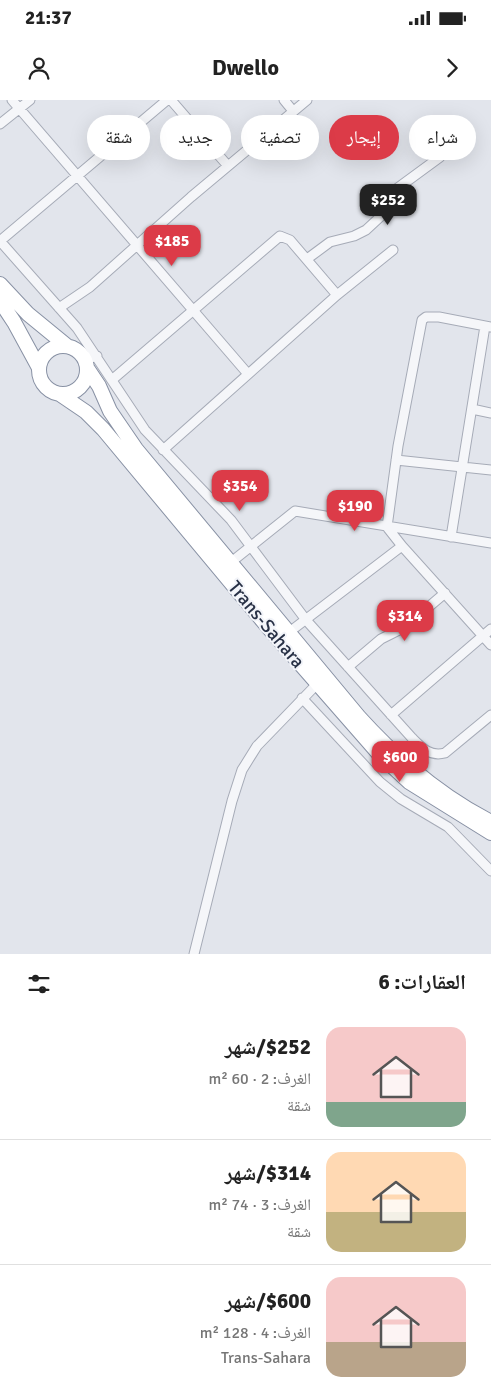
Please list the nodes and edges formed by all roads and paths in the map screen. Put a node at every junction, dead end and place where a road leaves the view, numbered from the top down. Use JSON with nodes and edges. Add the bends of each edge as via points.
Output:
{"nodes":[{"id":1,"x":12,"y":100,"type":"edge"},
{"id":2,"x":30,"y":100,"type":"edge"},
{"id":3,"x":169,"y":100,"type":"edge"},
{"id":4,"x":284,"y":100,"type":"edge"},
{"id":5,"x":307,"y":100,"type":"edge"},
{"id":6,"x":20,"y":109,"type":"junction"},
{"id":7,"x":293,"y":111,"type":"junction"},
{"id":8,"x":0,"y":124,"type":"edge"},
{"id":9,"x":436,"y":160,"type":"edge"},
{"id":10,"x":228,"y":166,"type":"junction"},
{"id":11,"x":78,"y":176,"type":"junction"},
{"id":12,"x":0,"y":241,"type":"edge"},
{"id":13,"x":137,"y":245,"type":"junction"},
{"id":14,"x":393,"y":250,"type":"dead end"},
{"id":15,"x":307,"y":259,"type":"junction"},
{"id":16,"x":0,"y":284,"type":"edge"},
{"id":17,"x":337,"y":295,"type":"junction"},
{"id":18,"x":0,"y":302,"type":"edge"},
{"id":19,"x":59,"y":308,"type":"junction"},
{"id":20,"x":193,"y":310,"type":"junction"},
{"id":21,"x":488,"y":326,"type":"edge"},
{"id":22,"x":67,"y":346,"type":"junction"},
{"id":23,"x":90,"y":361,"type":"junction"},
{"id":24,"x":39,"y":368,"type":"junction"},
{"id":25,"x":248,"y":374,"type":"junction"},
{"id":26,"x":112,"y":379,"type":"junction"},
{"id":27,"x":61,"y":394,"type":"junction"},
{"id":28,"x":472,"y":409,"type":"junction"},
{"id":29,"x":491,"y":413,"type":"edge"},
{"id":30,"x":164,"y":450,"type":"junction"},
{"id":31,"x":396,"y":460,"type":"junction"},
{"id":32,"x":462,"y":467,"type":"junction"},
{"id":33,"x":491,"y":470,"type":"edge"},
{"id":34,"x":387,"y":526,"type":"junction"},
{"id":35,"x":452,"y":537,"type":"junction"},
{"id":36,"x":491,"y":543,"type":"edge"},
{"id":37,"x":250,"y":546,"type":"junction"},
{"id":38,"x":402,"y":546,"type":"junction"},
{"id":39,"x":230,"y":563,"type":"junction"},
{"id":40,"x":444,"y":594,"type":"junction"},
{"id":41,"x":306,"y":620,"type":"junction"},
{"id":42,"x":491,"y":629,"type":"edge"},
{"id":43,"x":288,"y":633,"type":"junction"},
{"id":44,"x":482,"y":636,"type":"junction"},
{"id":45,"x":491,"y":646,"type":"edge"},
{"id":46,"x":348,"y":667,"type":"junction"},
{"id":47,"x":317,"y":684,"type":"junction"},
{"id":48,"x":302,"y":698,"type":"junction"},
{"id":49,"x":391,"y":715,"type":"junction"},
{"id":50,"x":491,"y":715,"type":"edge"},
{"id":51,"x":491,"y":822,"type":"edge"},
{"id":52,"x":491,"y":832,"type":"edge"},
{"id":53,"x":491,"y":871,"type":"edge"},
{"id":54,"x":194,"y":954,"type":"edge"}],
"edges":[{"from":1,"to":6,"type":"street"},
{"from":2,"to":6,"type":"street"},
{"from":3,"to":10,"type":"street"},
{"from":3,"to":11,"type":"street"},
{"from":4,"to":7,"type":"street"},
{"from":5,"to":7,"type":"street"},
{"from":6,"to":8,"type":"street"},
{"from":6,"to":11,"type":"street"},
{"from":7,"to":10,"type":"street"},
{"from":9,"to":15,"type":"street","via":[[396,190],[387,200],[380,217],[366,230],[330,242]]},
{"from":10,"to":13,"type":"street"},
{"from":11,"to":12,"type":"street"},
{"from":11,"to":13,"type":"street"},
{"from":12,"to":19,"type":"street"},
{"from":13,"to":19,"type":"street","via":[[90,287]]},
{"from":13,"to":20,"type":"street"},
{"from":14,"to":17,"type":"street"},
{"from":15,"to":17,"type":"street"},
{"from":15,"to":20,"type":"street","via":[[287,238],[280,236]]},
{"from":16,"to":22,"type":"highway","via":[[28,314]]},
{"from":17,"to":25,"type":"street"},
{"from":18,"to":24,"type":"highway"},
{"from":19,"to":23,"type":"street"},
{"from":20,"to":25,"type":"street"},
{"from":20,"to":26,"type":"street"},
{"from":21,"to":28,"type":"street"},
{"from":21,"to":31,"type":"street","via":[[439,317],[422,320]]},
{"from":22,"to":23,"type":"highway"},
{"from":22,"to":24,"type":"highway","via":[[49,350]]},
{"from":23,"to":26,"type":"street"},
{"from":23,"to":27,"type":"highway","via":[[83,384],[77,390]]},
{"from":23,"to":39,"type":"highway","name":"Trans-Sahara","via":[[119,426]]},
{"from":24,"to":27,"type":"highway","via":[[40,380],[46,388]]},
{"from":25,"to":30,"type":"street"},
{"from":26,"to":30,"type":"street","via":[[145,430]]},
{"from":27,"to":47,"type":"highway","name":"Trans-Sahara","via":[[103,429]]},
{"from":28,"to":29,"type":"street"},
{"from":28,"to":32,"type":"street"},
{"from":30,"to":37,"type":"street","via":[[221,509]]},
{"from":31,"to":32,"type":"street"},
{"from":31,"to":34,"type":"street"},
{"from":32,"to":33,"type":"street"},
{"from":32,"to":35,"type":"street"},
{"from":34,"to":35,"type":"street"},
{"from":34,"to":37,"type":"street","via":[[295,511]]},
{"from":34,"to":38,"type":"street"},
{"from":35,"to":36,"type":"street"},
{"from":37,"to":39,"type":"street"},
{"from":37,"to":41,"type":"street"},
{"from":38,"to":40,"type":"street"},
{"from":38,"to":41,"type":"street"},
{"from":39,"to":43,"type":"highway","name":"Trans-Sahara"},
{"from":40,"to":44,"type":"street"},
{"from":40,"to":46,"type":"street","via":[[399,631],[374,644]]},
{"from":41,"to":43,"type":"street"},
{"from":41,"to":46,"type":"street"},
{"from":42,"to":44,"type":"street"},
{"from":43,"to":51,"type":"highway","name":"Trans-Sahara","via":[[390,750],[443,793]]},
{"from":44,"to":45,"type":"street"},
{"from":44,"to":49,"type":"street"},
{"from":46,"to":49,"type":"street"},
{"from":47,"to":48,"type":"street"},
{"from":47,"to":52,"type":"highway","name":"Trans-Sahara","via":[[379,754],[409,782]]},
{"from":48,"to":53,"type":"street","via":[[380,782],[448,827]]},
{"from":48,"to":54,"type":"street","via":[[257,746],[242,770]]},
{"from":49,"to":50,"type":"street","via":[[424,750],[440,754]]}]}
